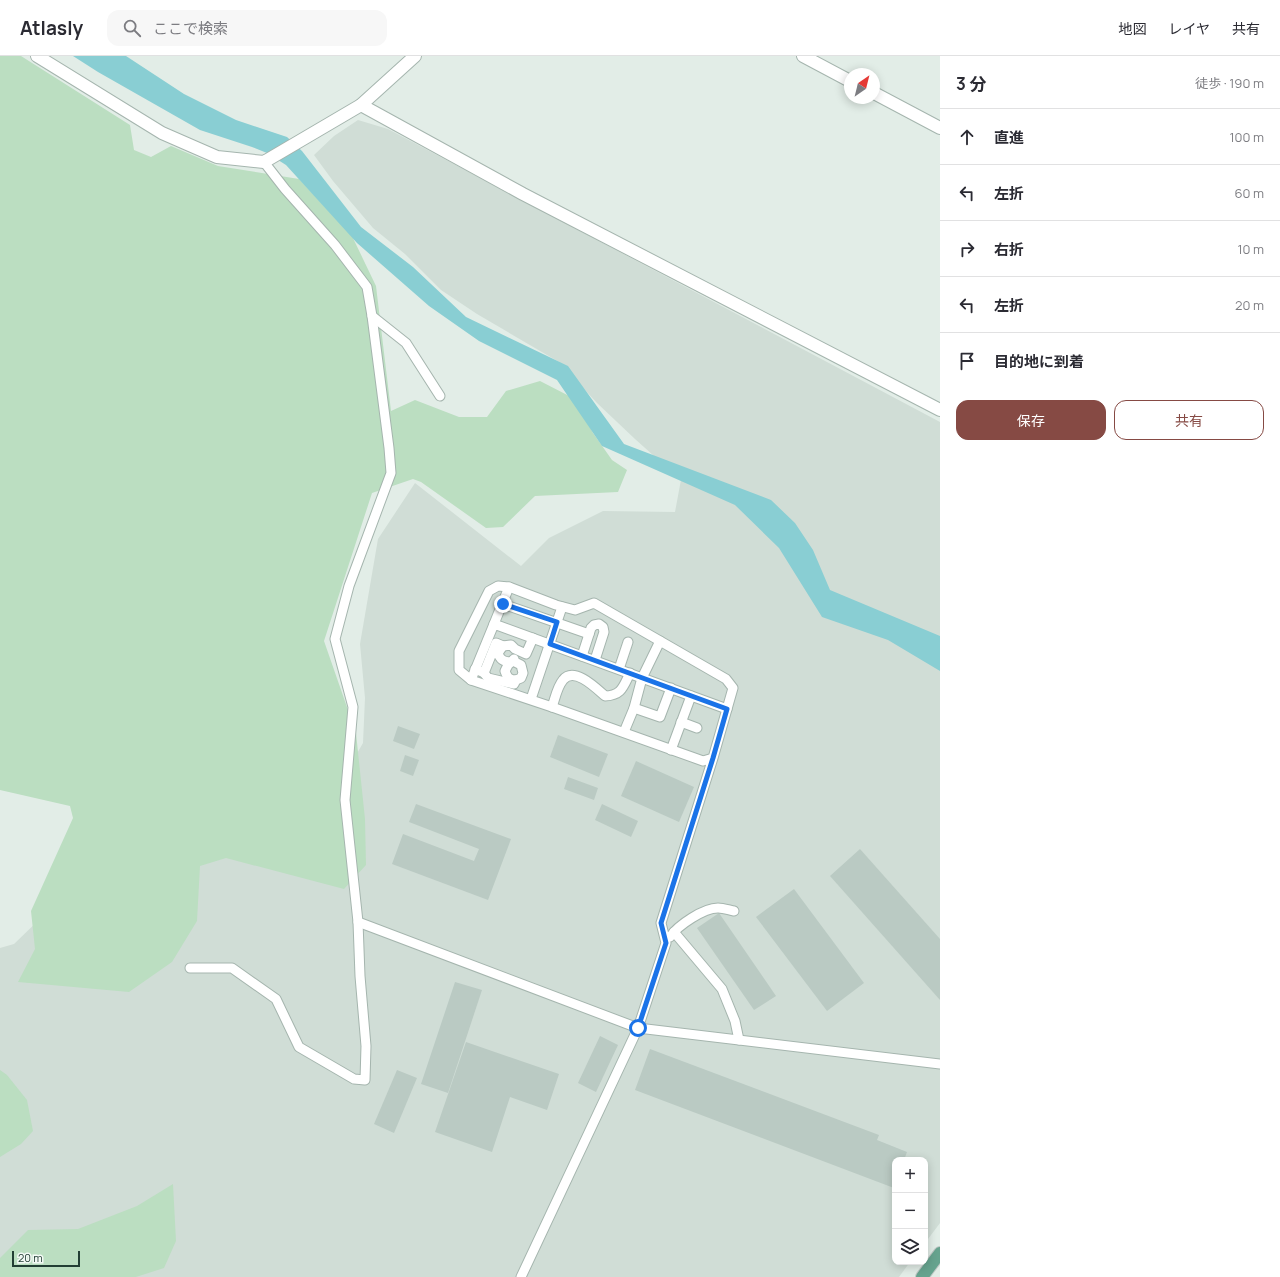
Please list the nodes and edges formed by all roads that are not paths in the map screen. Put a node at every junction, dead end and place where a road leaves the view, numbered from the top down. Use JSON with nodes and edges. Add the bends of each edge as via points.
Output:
{"nodes":[{"id":1,"x":37,"y":56,"type":"edge"},
{"id":2,"x":415,"y":56,"type":"edge"},
{"id":3,"x":803,"y":56,"type":"edge"},
{"id":4,"x":844,"y":78,"type":"edge"},
{"id":5,"x":880,"y":96,"type":"edge"},
{"id":6,"x":361,"y":105,"type":"junction"},
{"id":7,"x":940,"y":128,"type":"edge"},
{"id":8,"x":264,"y":162,"type":"junction"},
{"id":9,"x":372,"y":316,"type":"junction"},
{"id":10,"x":440,"y":396,"type":"dead end"},
{"id":11,"x":940,"y":410,"type":"edge"},
{"id":12,"x":509,"y":587,"type":"junction"},
{"id":13,"x":503,"y":604,"type":"junction"},
{"id":14,"x":562,"y":607,"type":"junction"},
{"id":15,"x":557,"y":622,"type":"junction"},
{"id":16,"x":494,"y":624,"type":"junction"},
{"id":17,"x":589,"y":634,"type":"junction"},
{"id":18,"x":533,"y":638,"type":"junction"},
{"id":19,"x":660,"y":641,"type":"junction"},
{"id":20,"x":628,"y":642,"type":"dead end"},
{"id":21,"x":550,"y":644,"type":"junction"},
{"id":22,"x":503,"y":646,"type":"junction"},
{"id":23,"x":515,"y":649,"type":"junction"},
{"id":24,"x":582,"y":656,"type":"junction"},
{"id":25,"x":594,"y":660,"type":"junction"},
{"id":26,"x":512,"y":662,"type":"junction"},
{"id":27,"x":476,"y":669,"type":"junction"},
{"id":28,"x":619,"y":669,"type":"junction"},
{"id":29,"x":484,"y":673,"type":"junction"},
{"id":30,"x":630,"y":673,"type":"junction"},
{"id":31,"x":642,"y":678,"type":"junction"},
{"id":32,"x":471,"y":680,"type":"junction"},
{"id":33,"x":516,"y":680,"type":"junction"},
{"id":34,"x":671,"y":688,"type":"junction"},
{"id":35,"x":691,"y":696,"type":"junction"},
{"id":36,"x":532,"y":700,"type":"junction"},
{"id":37,"x":552,"y":707,"type":"junction"},
{"id":38,"x":634,"y":708,"type":"junction"},
{"id":39,"x":727,"y":709,"type":"junction"},
{"id":40,"x":681,"y":722,"type":"junction"},
{"id":41,"x":697,"y":728,"type":"dead end"},
{"id":42,"x":624,"y":732,"type":"junction"},
{"id":43,"x":671,"y":750,"type":"junction"},
{"id":44,"x":713,"y":758,"type":"junction"},
{"id":45,"x":734,"y":911,"type":"dead end"},
{"id":46,"x":358,"y":922,"type":"junction"},
{"id":47,"x":674,"y":932,"type":"junction"},
{"id":48,"x":666,"y":943,"type":"junction"},
{"id":49,"x":190,"y":968,"type":"dead end"},
{"id":50,"x":638,"y":1028,"type":"junction"},
{"id":51,"x":739,"y":1040,"type":"junction"},
{"id":52,"x":940,"y":1064,"type":"edge"},
{"id":53,"x":940,"y":1253,"type":"edge"},
{"id":54,"x":521,"y":1277,"type":"edge"},
{"id":55,"x":922,"y":1277,"type":"edge"}],
"edges":[{"from":1,"to":8,"type":"street","via":[[162,133],[217,157]]},
{"from":2,"to":6,"type":"street"},
{"from":3,"to":4,"type":"street"},
{"from":5,"to":7,"type":"street"},
{"from":6,"to":8,"type":"street"},
{"from":6,"to":11,"type":"street","via":[[530,197]]},
{"from":8,"to":9,"type":"lane","via":[[336,245],[367,286]]},
{"from":9,"to":10,"type":"lane","via":[[406,343]]},
{"from":9,"to":46,"type":"lane","via":[[391,473],[349,586],[335,638],[353,707],[344,800]]},
{"from":12,"to":13,"type":"lane"},
{"from":12,"to":14,"type":"lane"},
{"from":12,"to":32,"type":"lane","via":[[498,586],[489,591],[459,651],[459,670]]},
{"from":13,"to":15,"type":"lane"},
{"from":13,"to":16,"type":"lane"},
{"from":14,"to":15,"type":"lane"},
{"from":14,"to":19,"type":"lane","via":[[575,610],[594,603]]},
{"from":15,"to":17,"type":"lane"},
{"from":15,"to":21,"type":"lane"},
{"from":16,"to":18,"type":"lane"},
{"from":16,"to":27,"type":"lane"},
{"from":17,"to":24,"type":"lane"},
{"from":17,"to":25,"type":"lane","via":[[594,625],[603,626],[604,632]]},
{"from":18,"to":21,"type":"lane"},
{"from":18,"to":23,"type":"lane","via":[[526,654]]},
{"from":19,"to":31,"type":"lane"},
{"from":19,"to":39,"type":"lane","via":[[726,679],[733,688]]},
{"from":20,"to":28,"type":"lane"},
{"from":21,"to":24,"type":"lane"},
{"from":21,"to":36,"type":"lane"},
{"from":22,"to":23,"type":"lane","via":[[508,645]]},
{"from":22,"to":26,"type":"lane","via":[[498,653],[500,658],[505,662]]},
{"from":22,"to":29,"type":"lane","via":[[496,643]]},
{"from":23,"to":26,"type":"lane","via":[[516,655]]},
{"from":24,"to":25,"type":"lane"},
{"from":25,"to":28,"type":"lane"},
{"from":26,"to":33,"type":"lane","via":[[506,668],[506,674],[510,679]]},
{"from":26,"to":33,"type":"lane","via":[[521,665],[524,673]]},
{"from":27,"to":29,"type":"lane"},
{"from":27,"to":32,"type":"lane"},
{"from":28,"to":30,"type":"lane"},
{"from":29,"to":33,"type":"lane","via":[[488,678],[514,684]]},
{"from":30,"to":31,"type":"lane"},
{"from":30,"to":37,"type":"lane","via":[[623,688],[614,696],[605,696],[587,680],[568,676],[563,680]]},
{"from":31,"to":34,"type":"lane"},
{"from":31,"to":38,"type":"lane"},
{"from":32,"to":36,"type":"lane"},
{"from":34,"to":35,"type":"lane"},
{"from":34,"to":38,"type":"lane","via":[[660,717]]},
{"from":35,"to":39,"type":"lane"},
{"from":35,"to":40,"type":"lane"},
{"from":36,"to":37,"type":"lane"},
{"from":37,"to":42,"type":"lane"},
{"from":38,"to":42,"type":"lane"},
{"from":39,"to":44,"type":"lane"},
{"from":40,"to":41,"type":"lane"},
{"from":40,"to":43,"type":"lane"},
{"from":42,"to":43,"type":"lane"},
{"from":43,"to":44,"type":"lane","via":[[703,761]]},
{"from":44,"to":48,"type":"lane","via":[[661,923]]},
{"from":45,"to":47,"type":"lane","via":[[717,908],[701,912]]},
{"from":46,"to":49,"type":"lane","via":[[366,1046],[365,1080],[354,1080],[300,1048],[276,999],[232,968]]},
{"from":46,"to":50,"type":"lane"},
{"from":47,"to":48,"type":"lane"},
{"from":47,"to":51,"type":"lane","via":[[722,989],[735,1021]]},
{"from":48,"to":50,"type":"lane"},
{"from":50,"to":51,"type":"lane"},
{"from":50,"to":54,"type":"lane"},
{"from":51,"to":52,"type":"lane"},
{"from":53,"to":55,"type":"main road"}]}
